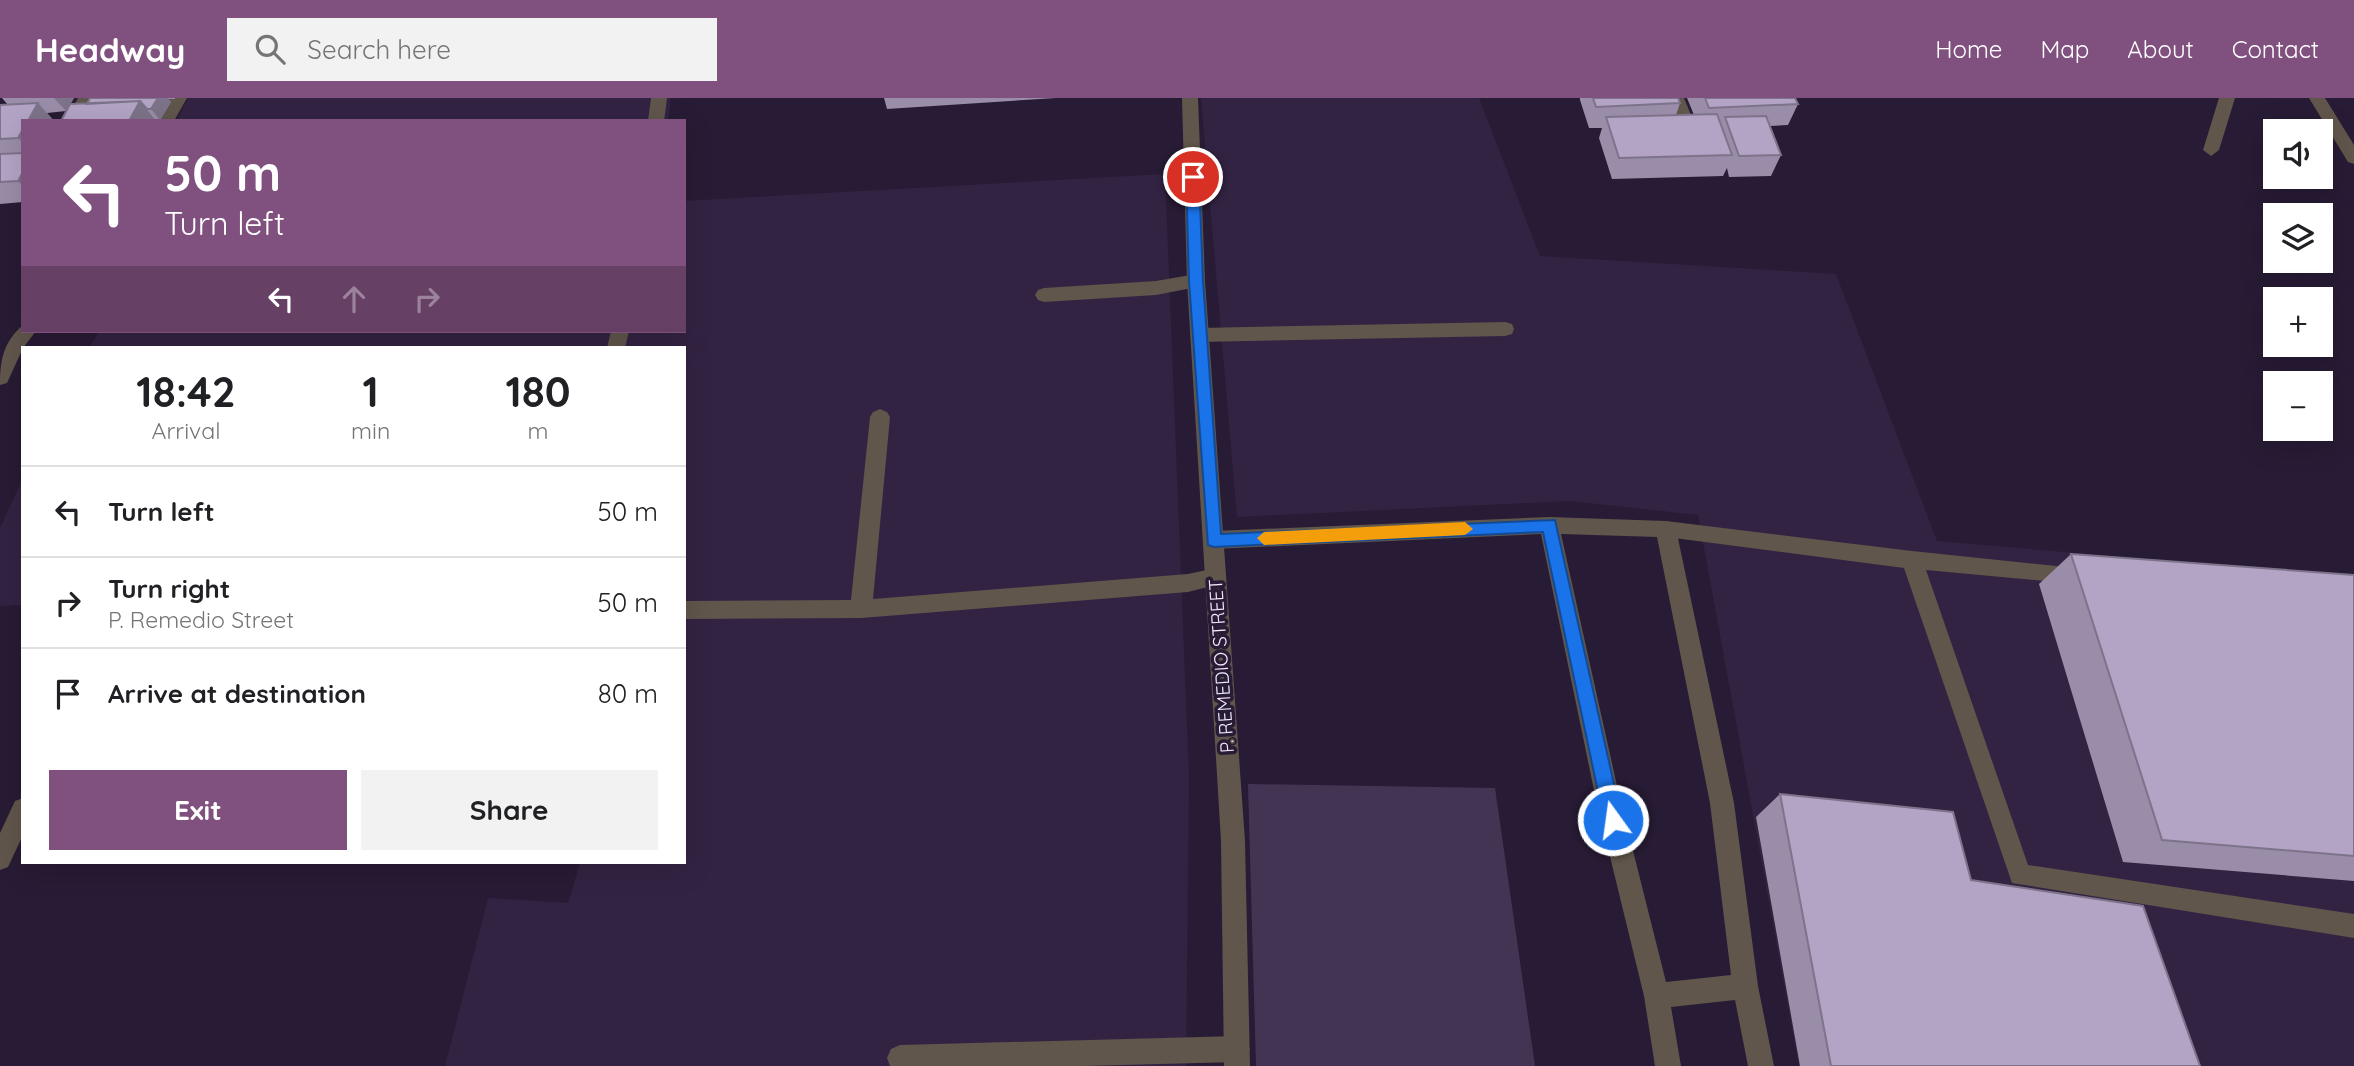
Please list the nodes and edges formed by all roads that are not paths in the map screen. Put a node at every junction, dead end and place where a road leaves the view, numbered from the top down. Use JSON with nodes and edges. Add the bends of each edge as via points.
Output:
{"nodes":[{"id":1,"x":86,"y":98,"type":"edge"},
{"id":2,"x":179,"y":98,"type":"edge"},
{"id":3,"x":659,"y":98,"type":"edge"},
{"id":4,"x":1190,"y":98,"type":"edge"},
{"id":5,"x":1676,"y":98,"type":"edge"},
{"id":6,"x":2227,"y":98,"type":"edge"},
{"id":7,"x":2317,"y":98,"type":"edge"},
{"id":8,"x":75,"y":119,"type":"edge"},
{"id":9,"x":167,"y":119,"type":"edge"},
{"id":10,"x":656,"y":119,"type":"edge"},
{"id":11,"x":1688,"y":127,"type":"edge"},
{"id":12,"x":2211,"y":150,"type":"dead end"},
{"id":13,"x":2354,"y":158,"type":"edge"},
{"id":14,"x":1196,"y":281,"type":"junction"},
{"id":15,"x":1044,"y":295,"type":"dead end"},
{"id":16,"x":1505,"y":329,"type":"dead end"},
{"id":17,"x":26,"y":333,"type":"edge"},
{"id":18,"x":1199,"y":335,"type":"junction"},
{"id":19,"x":0,"y":377,"type":"edge"},
{"id":20,"x":880,"y":417,"type":"dead end"},
{"id":21,"x":1549,"y":525,"type":"junction"},
{"id":22,"x":1666,"y":529,"type":"junction"},
{"id":23,"x":1214,"y":540,"type":"junction"},
{"id":24,"x":1912,"y":560,"type":"junction"},
{"id":25,"x":1216,"y":577,"type":"junction"},
{"id":26,"x":2105,"y":577,"type":"edge"},
{"id":27,"x":861,"y":609,"type":"junction"},
{"id":28,"x":686,"y":610,"type":"edge"},
{"id":29,"x":21,"y":812,"type":"edge"},
{"id":30,"x":0,"y":859,"type":"edge"},
{"id":31,"x":2354,"y":926,"type":"edge"},
{"id":32,"x":1745,"y":986,"type":"junction"},
{"id":33,"x":1657,"y":996,"type":"junction"},
{"id":34,"x":900,"y":1058,"type":"dead end"},
{"id":35,"x":1237,"y":1058,"type":"edge"},
{"id":36,"x":1668,"y":1066,"type":"edge"},
{"id":37,"x":1761,"y":1066,"type":"edge"}],
"edges":[{"from":1,"to":8,"type":"street"},
{"from":2,"to":9,"type":"street"},
{"from":3,"to":10,"type":"street"},
{"from":4,"to":14,"type":"street","name":"P. REMEDIO STREET"},
{"from":5,"to":11,"type":"street"},
{"from":6,"to":12,"type":"street"},
{"from":7,"to":13,"type":"street"},
{"from":14,"to":15,"type":"street"},
{"from":14,"to":18,"type":"street","name":"P. REMEDIO STREET"},
{"from":16,"to":18,"type":"street"},
{"from":17,"to":19,"type":"street"},
{"from":18,"to":23,"type":"street","name":"P. REMEDIO STREET"},
{"from":20,"to":27,"type":"street"},
{"from":21,"to":22,"type":"street"},
{"from":21,"to":23,"type":"street"},
{"from":21,"to":33,"type":"street","via":[[1606,795]]},
{"from":22,"to":24,"type":"street"},
{"from":22,"to":32,"type":"street","via":[[1722,803]]},
{"from":23,"to":25,"type":"street","name":"P. REMEDIO STREET"},
{"from":24,"to":26,"type":"street"},
{"from":24,"to":31,"type":"street","via":[[2020,875]]},
{"from":25,"to":27,"type":"street"},
{"from":25,"to":35,"type":"street","name":"P. REMEDIO STREET","via":[[1233,841]]},
{"from":27,"to":28,"type":"street"},
{"from":29,"to":30,"type":"street"},
{"from":32,"to":33,"type":"street"},
{"from":32,"to":37,"type":"street"},
{"from":33,"to":36,"type":"street"},
{"from":34,"to":35,"type":"street"}]}
